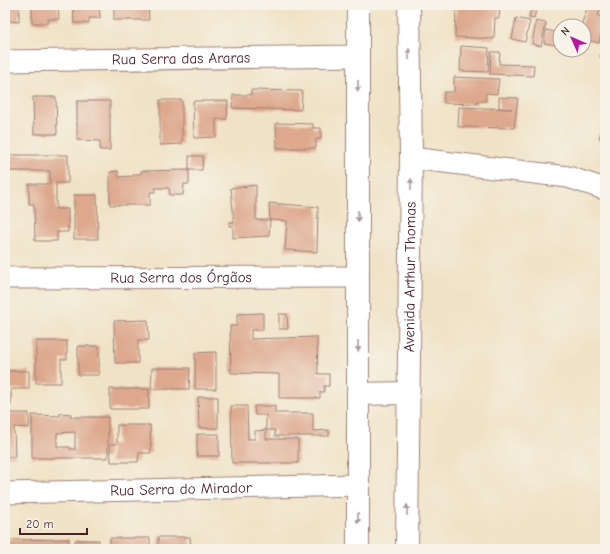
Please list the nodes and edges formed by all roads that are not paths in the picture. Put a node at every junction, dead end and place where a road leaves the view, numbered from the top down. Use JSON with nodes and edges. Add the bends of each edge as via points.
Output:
{"nodes":[{"id":1,"x":358,"y":5,"type":"edge"},
{"id":2,"x":409,"y":5,"type":"edge"},
{"id":3,"x":358,"y":56,"type":"junction"},
{"id":4,"x":5,"y":61,"type":"edge"},
{"id":5,"x":411,"y":158,"type":"junction"},
{"id":6,"x":605,"y":189,"type":"edge"},
{"id":7,"x":358,"y":277,"type":"junction"},
{"id":8,"x":5,"y":278,"type":"edge"},
{"id":9,"x":407,"y":393,"type":"junction"},
{"id":10,"x":358,"y":394,"type":"junction"},
{"id":11,"x":358,"y":486,"type":"junction"},
{"id":12,"x":5,"y":493,"type":"edge"},
{"id":13,"x":358,"y":549,"type":"edge"},
{"id":14,"x":407,"y":549,"type":"edge"}],
"edges":[{"from":1,"to":3,"type":"main road"},
{"from":5,"to":2,"type":"main road","name":"Avenida Arthur Thomas","one_way":true},
{"from":3,"to":4,"type":"street","name":"Rua Serra das Araras"},
{"from":3,"to":7,"type":"main road","one_way":true},
{"from":5,"to":6,"type":"street","via":[[568,177]]},
{"from":9,"to":5,"type":"main road","name":"Avenida Arthur Thomas","one_way":true},
{"from":7,"to":8,"type":"street","name":"Rua Serra dos Órgãos"},
{"from":7,"to":10,"type":"main road","one_way":true},
{"from":9,"to":10,"type":"main road"},
{"from":14,"to":9,"type":"main road","name":"Avenida Arthur Thomas","one_way":true},
{"from":10,"to":11,"type":"main road"},
{"from":11,"to":12,"type":"street","name":"Rua Serra do Mirador"},
{"from":11,"to":13,"type":"main road","one_way":true}]}
